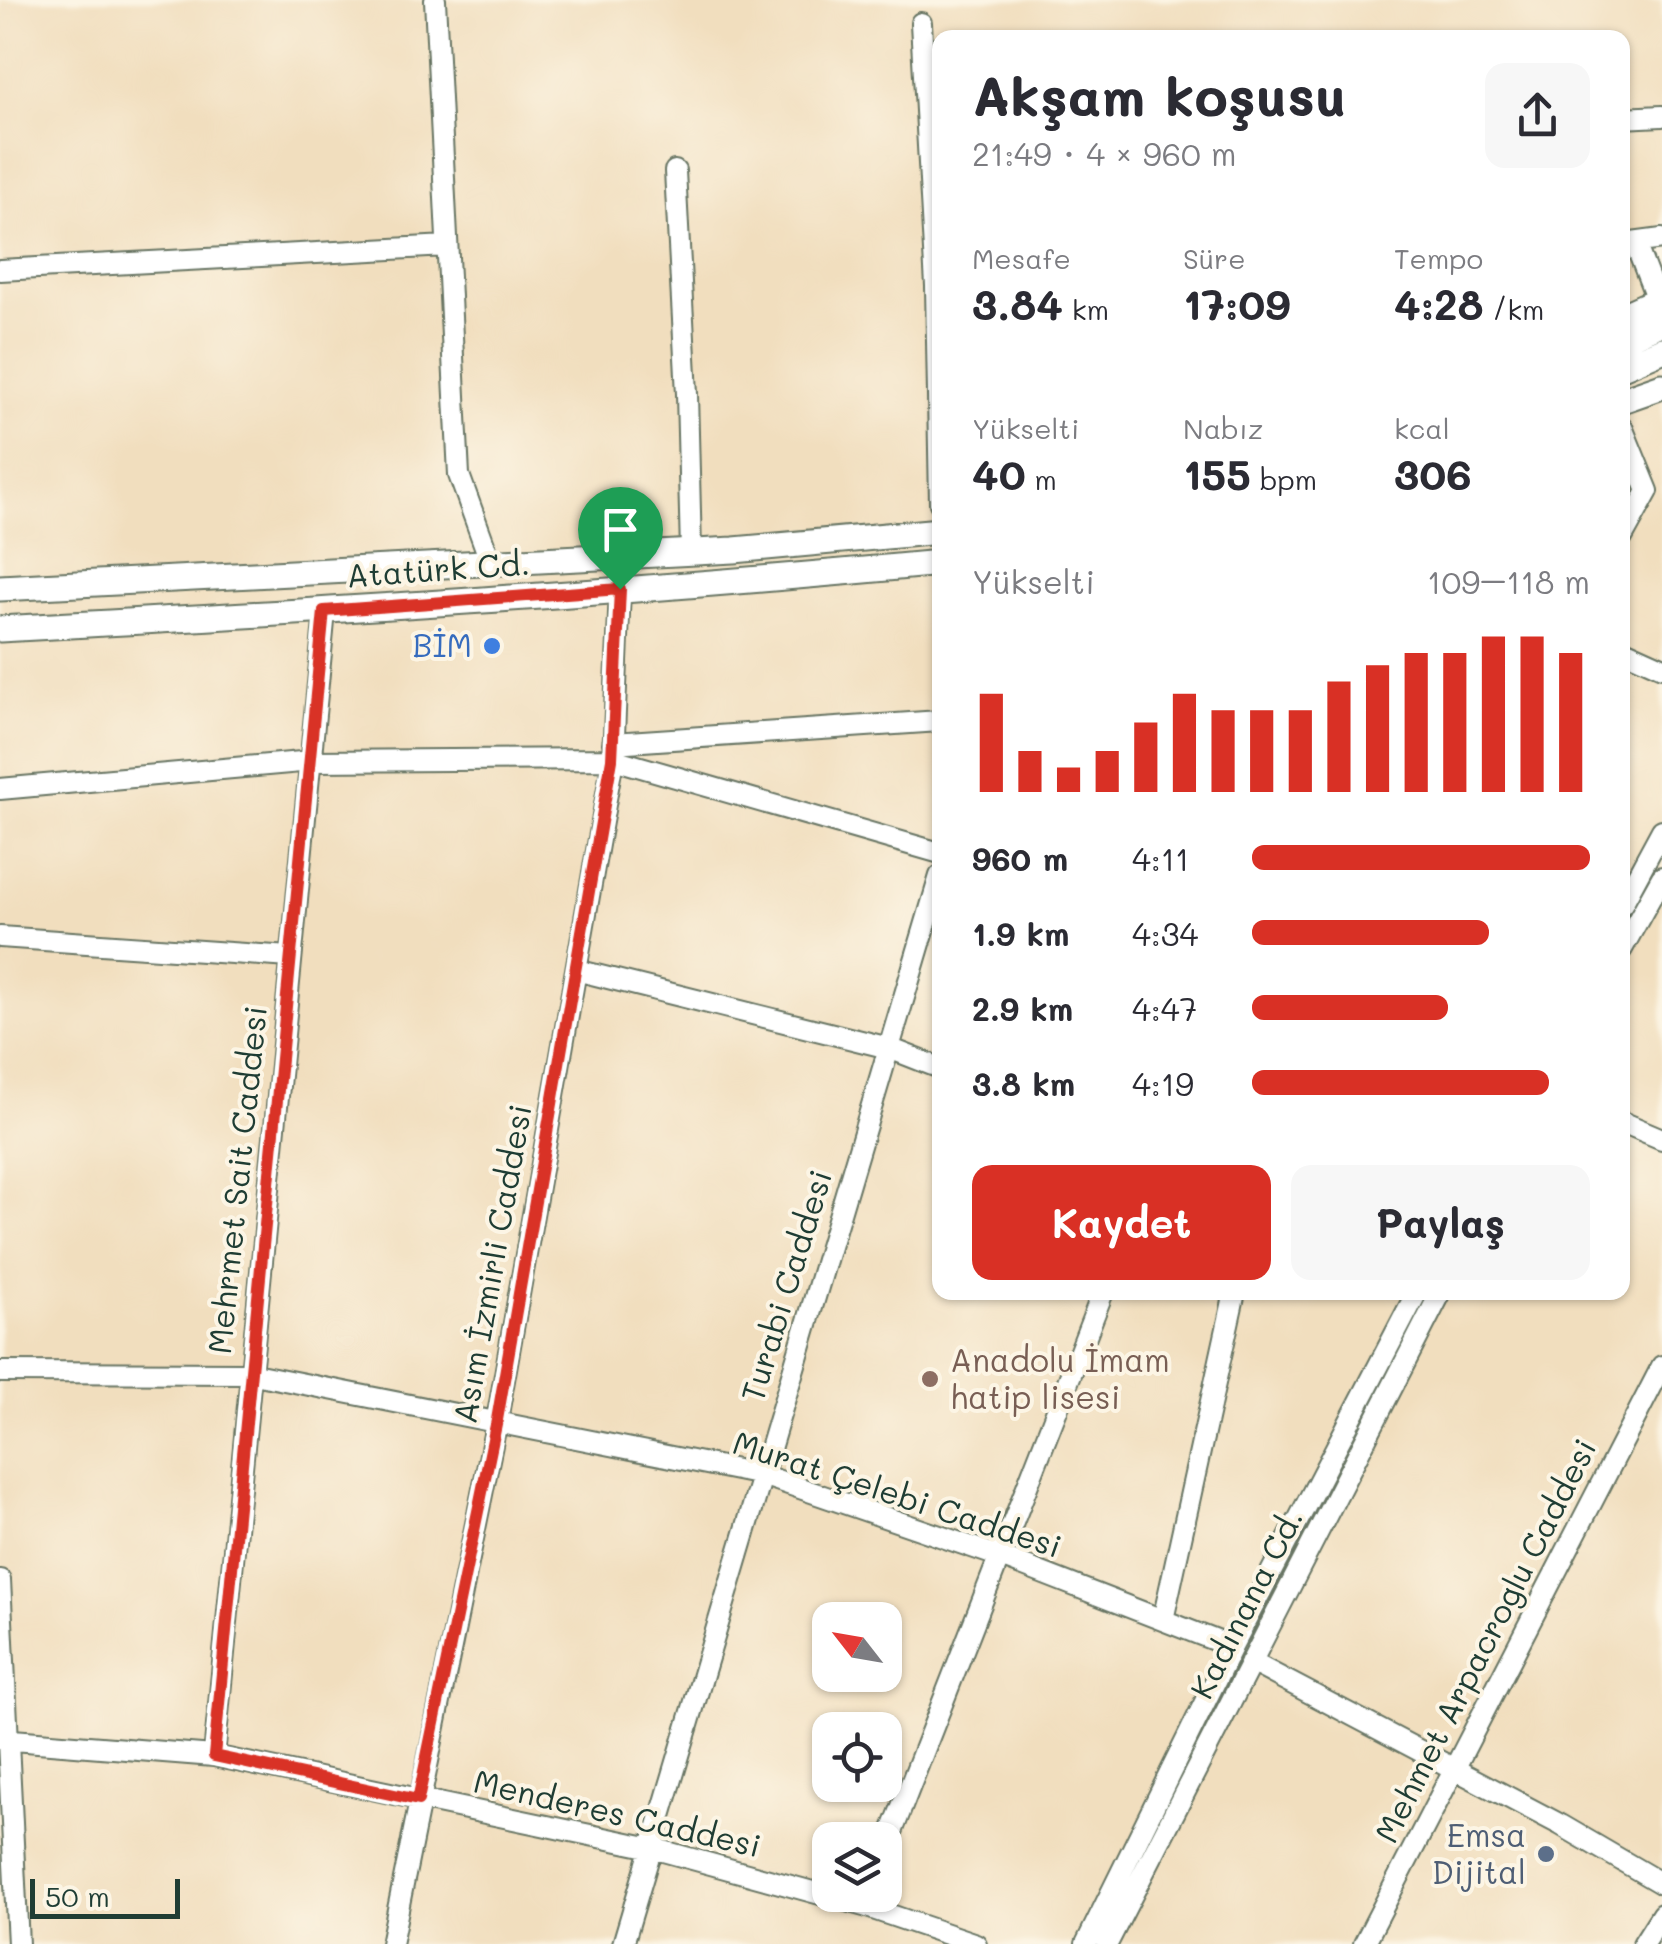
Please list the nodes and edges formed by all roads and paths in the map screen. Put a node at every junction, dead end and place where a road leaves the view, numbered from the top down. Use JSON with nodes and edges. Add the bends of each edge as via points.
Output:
{"nodes":[{"id":1,"x":435,"y":0,"type":"edge"},
{"id":2,"x":921,"y":23,"type":"dead end"},
{"id":3,"x":1662,"y":116,"type":"edge"},
{"id":4,"x":1630,"y":118,"type":"edge"},
{"id":5,"x":675,"y":170,"type":"dead end"},
{"id":6,"x":932,"y":216,"type":"edge"},
{"id":7,"x":1662,"y":239,"type":"edge"},
{"id":8,"x":1630,"y":244,"type":"edge"},
{"id":9,"x":447,"y":246,"type":"junction"},
{"id":10,"x":1630,"y":246,"type":"edge"},
{"id":11,"x":0,"y":270,"type":"edge"},
{"id":12,"x":1660,"y":307,"type":"edge"},
{"id":13,"x":1630,"y":314,"type":"edge"},
{"id":14,"x":1630,"y":333,"type":"edge"},
{"id":15,"x":1662,"y":350,"type":"edge"},
{"id":16,"x":1630,"y":363,"type":"edge"},
{"id":17,"x":1662,"y":386,"type":"edge"},
{"id":18,"x":1630,"y":397,"type":"edge"},
{"id":19,"x":1630,"y":448,"type":"edge"},
{"id":20,"x":1630,"y":524,"type":"edge"},
{"id":21,"x":932,"y":531,"type":"edge"},
{"id":22,"x":691,"y":552,"type":"junction"},
{"id":23,"x":491,"y":563,"type":"junction"},
{"id":24,"x":932,"y":564,"type":"edge"},
{"id":25,"x":0,"y":588,"type":"edge"},
{"id":26,"x":620,"y":589,"type":"junction"},
{"id":27,"x":324,"y":611,"type":"junction"},
{"id":28,"x":0,"y":629,"type":"edge"},
{"id":29,"x":1630,"y":653,"type":"edge"},
{"id":30,"x":1662,"y":667,"type":"edge"},
{"id":31,"x":932,"y":721,"type":"edge"},
{"id":32,"x":613,"y":751,"type":"junction"},
{"id":33,"x":312,"y":761,"type":"junction"},
{"id":34,"x":0,"y":788,"type":"edge"},
{"id":35,"x":1662,"y":830,"type":"edge"},
{"id":36,"x":932,"y":851,"type":"edge"},
{"id":37,"x":1662,"y":877,"type":"edge"},
{"id":38,"x":1630,"y":889,"type":"edge"},
{"id":39,"x":932,"y":903,"type":"edge"},
{"id":40,"x":1630,"y":935,"type":"edge"},
{"id":41,"x":0,"y":937,"type":"edge"},
{"id":42,"x":290,"y":958,"type":"junction"},
{"id":43,"x":576,"y":970,"type":"junction"},
{"id":44,"x":889,"y":1048,"type":"junction"},
{"id":45,"x":932,"y":1065,"type":"edge"},
{"id":46,"x":1630,"y":1125,"type":"edge"},
{"id":47,"x":1662,"y":1138,"type":"edge"},
{"id":48,"x":1100,"y":1300,"type":"edge"},
{"id":49,"x":1233,"y":1300,"type":"edge"},
{"id":50,"x":1413,"y":1300,"type":"edge"},
{"id":51,"x":1437,"y":1300,"type":"edge"},
{"id":52,"x":1662,"y":1366,"type":"edge"},
{"id":53,"x":0,"y":1372,"type":"edge"},
{"id":54,"x":249,"y":1373,"type":"junction"},
{"id":55,"x":497,"y":1420,"type":"junction"},
{"id":56,"x":762,"y":1475,"type":"junction"},
{"id":57,"x":998,"y":1556,"type":"junction"},
{"id":58,"x":0,"y":1580,"type":"edge"},
{"id":59,"x":1163,"y":1620,"type":"junction"},
{"id":60,"x":1232,"y":1648,"type":"junction"},
{"id":61,"x":1250,"y":1662,"type":"junction"},
{"id":62,"x":4,"y":1739,"type":"edge"},
{"id":63,"x":214,"y":1756,"type":"junction"},
{"id":64,"x":1453,"y":1770,"type":"junction"},
{"id":65,"x":418,"y":1800,"type":"junction"},
{"id":66,"x":896,"y":1822,"type":"edge"},
{"id":67,"x":652,"y":1848,"type":"junction"},
{"id":68,"x":1662,"y":1884,"type":"edge"},
{"id":69,"x":812,"y":1887,"type":"edge"},
{"id":70,"x":896,"y":1912,"type":"edge"},
{"id":71,"x":1662,"y":1914,"type":"edge"},
{"id":72,"x":18,"y":1944,"type":"edge"},
{"id":73,"x":391,"y":1944,"type":"edge"},
{"id":74,"x":623,"y":1944,"type":"edge"},
{"id":75,"x":976,"y":1944,"type":"edge"},
{"id":76,"x":1086,"y":1944,"type":"edge"},
{"id":77,"x":1107,"y":1944,"type":"edge"},
{"id":78,"x":1364,"y":1944,"type":"edge"},
{"id":79,"x":1643,"y":1944,"type":"edge"}],
"edges":[{"from":1,"to":9,"type":"street"},
{"from":2,"to":6,"type":"street"},
{"from":3,"to":4,"type":"street"},
{"from":5,"to":22,"type":"street"},
{"from":7,"to":8,"type":"street"},
{"from":9,"to":11,"type":"street"},
{"from":9,"to":23,"type":"street","via":[[459,475]]},
{"from":10,"to":12,"type":"street"},
{"from":12,"to":13,"type":"main road"},
{"from":12,"to":14,"type":"main road"},
{"from":15,"to":16,"type":"main road"},
{"from":17,"to":18,"type":"main road"},
{"from":19,"to":20,"type":"street","via":[[1648,492]]},
{"from":21,"to":22,"type":"main road","name":"Atatürk Cd."},
{"from":22,"to":23,"type":"main road","name":"Atatürk Cd."},
{"from":23,"to":25,"type":"main road","name":"Atatürk Cd."},
{"from":24,"to":26,"type":"main road","name":"Atatürk Cd."},
{"from":26,"to":27,"type":"main road","name":"Atatürk Cd."},
{"from":26,"to":32,"type":"street","name":"Asım İzmirli Caddesi"},
{"from":27,"to":28,"type":"main road","name":"Atatürk Cd."},
{"from":27,"to":33,"type":"street","name":"Mehrmet Sait Caddesi"},
{"from":29,"to":30,"type":"street"},
{"from":31,"to":32,"type":"street"},
{"from":32,"to":33,"type":"street"},
{"from":32,"to":36,"type":"street"},
{"from":32,"to":43,"type":"street","name":"Asım İzmirli Caddesi"},
{"from":33,"to":34,"type":"street"},
{"from":33,"to":42,"type":"street","name":"Mehrmet Sait Caddesi"},
{"from":35,"to":38,"type":"street"},
{"from":37,"to":40,"type":"street"},
{"from":39,"to":44,"type":"street","name":"Turabi Caddesi"},
{"from":41,"to":42,"type":"street"},
{"from":42,"to":54,"type":"street","name":"Mehrmet Sait Caddesi"},
{"from":43,"to":44,"type":"street"},
{"from":43,"to":55,"type":"street","name":"Asım İzmirli Caddesi"},
{"from":44,"to":45,"type":"street"},
{"from":44,"to":56,"type":"street","name":"Turabi Caddesi"},
{"from":46,"to":47,"type":"street"},
{"from":48,"to":57,"type":"street"},
{"from":49,"to":59,"type":"street"},
{"from":50,"to":60,"type":"street","name":"Kadınana Cd."},
{"from":51,"to":61,"type":"street","name":"Kadınana Cd."},
{"from":52,"to":64,"type":"street","name":"Mehmet Arpacroglu Caddesi"},
{"from":53,"to":54,"type":"street","name":"Murat Çelebi Caddesi"},
{"from":54,"to":55,"type":"street","name":"Murat Çelebi Caddesi"},
{"from":54,"to":63,"type":"street","name":"Mehrmet Sait Caddesi"},
{"from":55,"to":56,"type":"street","name":"Murat Çelebi Caddesi"},
{"from":55,"to":65,"type":"street","name":"Asım İzmirli Caddesi"},
{"from":56,"to":57,"type":"street","name":"Murat Çelebi Caddesi"},
{"from":56,"to":67,"type":"street","name":"Turabi Caddesi"},
{"from":57,"to":59,"type":"street","name":"Murat Çelebi Caddesi"},
{"from":57,"to":66,"type":"street"},
{"from":58,"to":62,"type":"street"},
{"from":59,"to":60,"type":"street","name":"Murat Çelebi Caddesi"},
{"from":60,"to":76,"type":"street","name":"Kadınana Cd."},
{"from":61,"to":64,"type":"street"},
{"from":61,"to":77,"type":"street","name":"Kadınana Cd."},
{"from":62,"to":63,"type":"street","name":"Menderes Caddesi"},
{"from":62,"to":72,"type":"street"},
{"from":63,"to":65,"type":"street","name":"Menderes Caddesi"},
{"from":64,"to":68,"type":"street"},
{"from":64,"to":78,"type":"street","name":"Mehmet Arpacroglu Caddesi"},
{"from":65,"to":67,"type":"street","name":"Menderes Caddesi"},
{"from":65,"to":73,"type":"street","name":"Asım İzmirli Caddesi"},
{"from":67,"to":69,"type":"street","name":"Menderes Caddesi"},
{"from":67,"to":74,"type":"street","name":"Turabi Caddesi"},
{"from":70,"to":75,"type":"street","name":"Menderes Caddesi"},
{"from":71,"to":79,"type":"street"}]}
